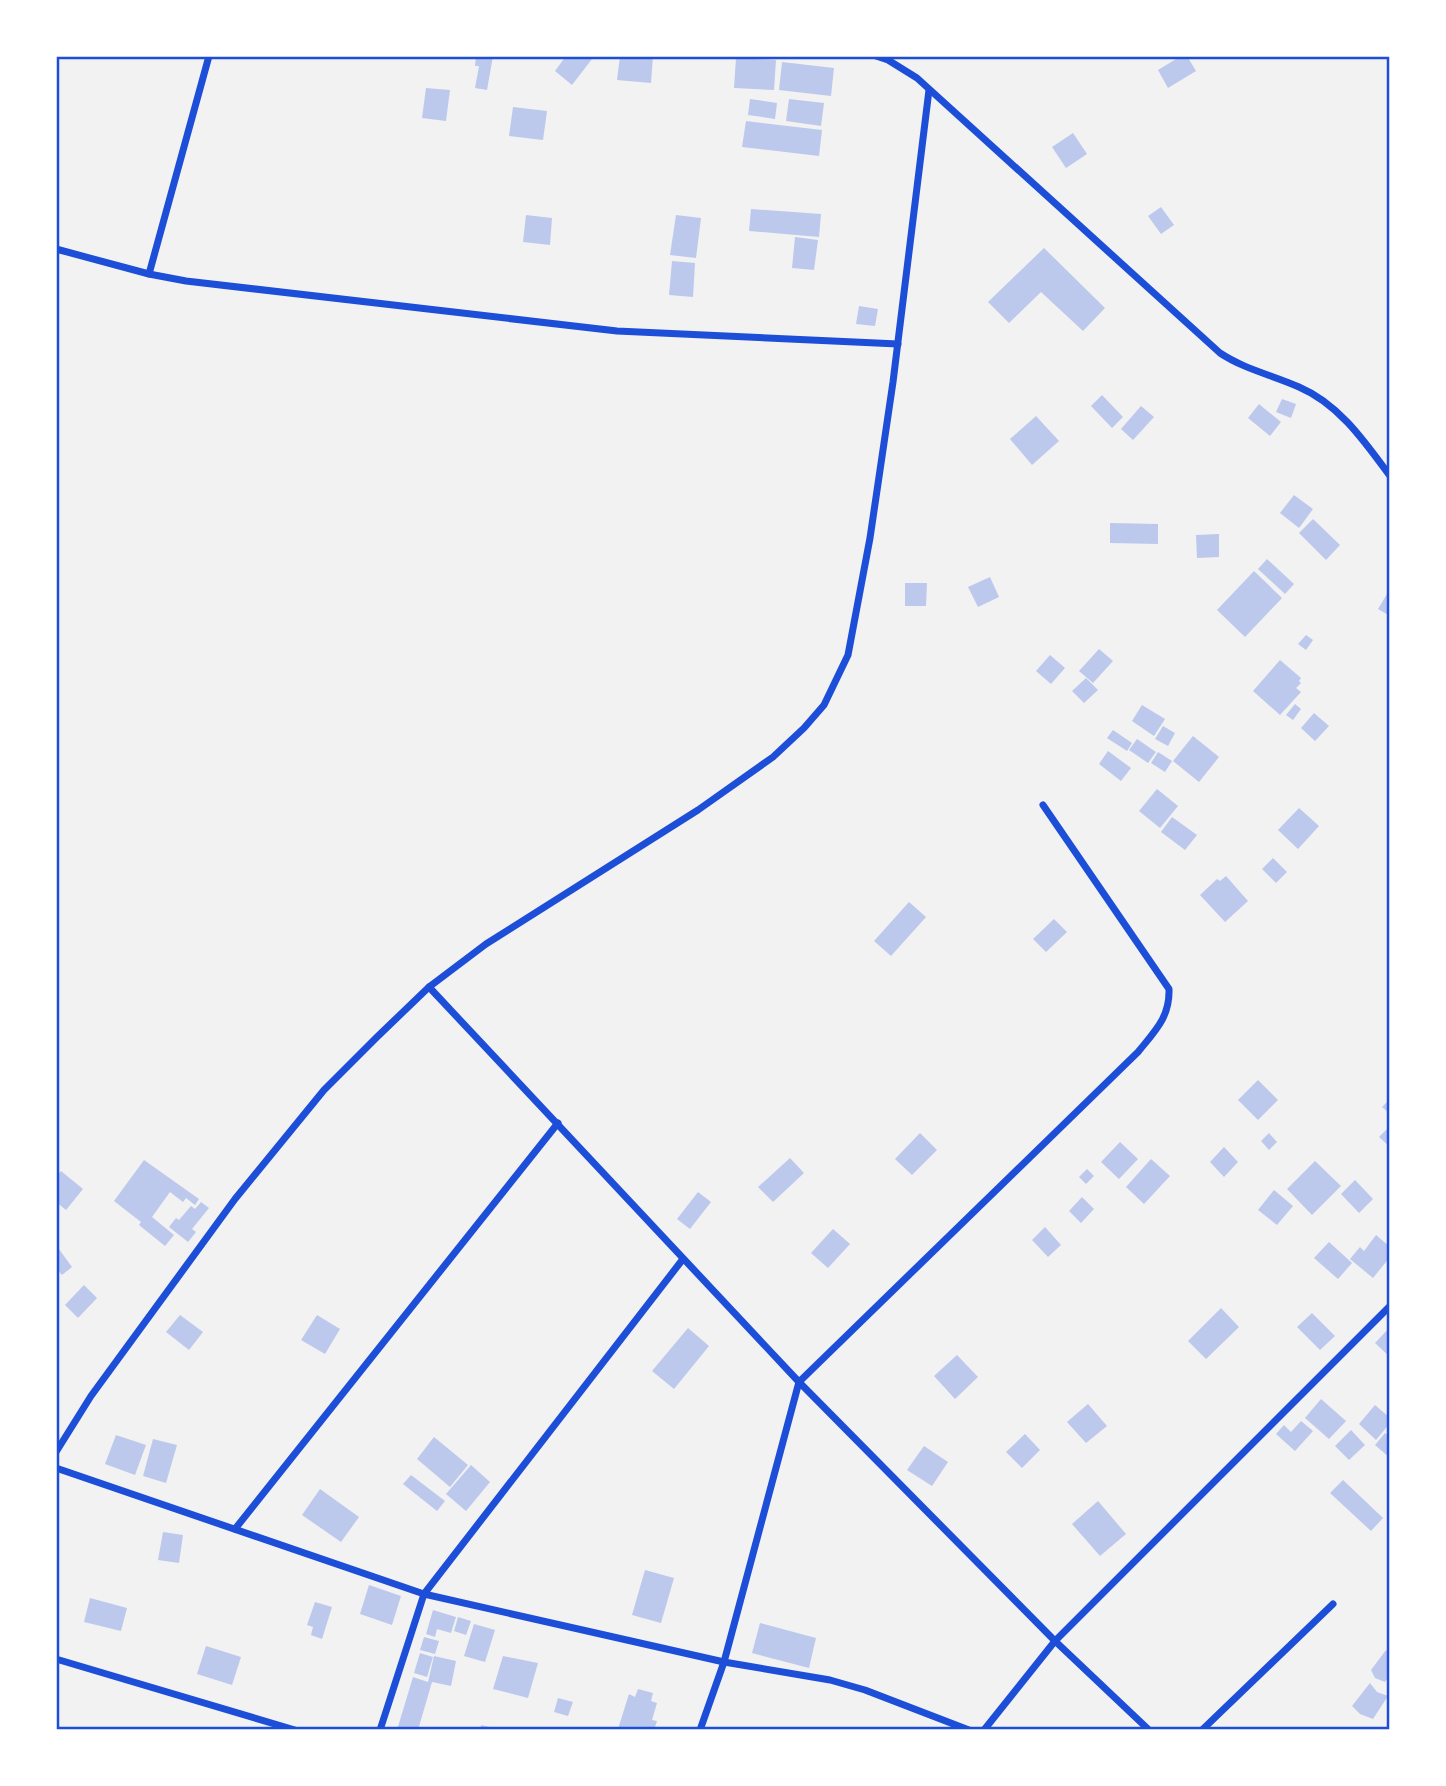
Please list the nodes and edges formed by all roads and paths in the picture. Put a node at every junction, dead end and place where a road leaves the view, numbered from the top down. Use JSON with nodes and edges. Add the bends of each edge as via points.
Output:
{"nodes":[{"id":1,"x":209,"y":56,"type":"edge"},
{"id":2,"x":876,"y":56,"type":"edge"},
{"id":3,"x":929,"y":90,"type":"junction"},
{"id":4,"x":56,"y":249,"type":"edge"},
{"id":5,"x":149,"y":274,"type":"junction"},
{"id":6,"x":898,"y":344,"type":"junction"},
{"id":7,"x":1390,"y":476,"type":"edge"},
{"id":8,"x":1043,"y":804,"type":"dead end"},
{"id":9,"x":429,"y":987,"type":"junction"},
{"id":10,"x":558,"y":1123,"type":"junction"},
{"id":11,"x":683,"y":1259,"type":"junction"},
{"id":12,"x":1390,"y":1306,"type":"edge"},
{"id":13,"x":799,"y":1382,"type":"junction"},
{"id":14,"x":56,"y":1452,"type":"edge"},
{"id":15,"x":56,"y":1468,"type":"edge"},
{"id":16,"x":235,"y":1529,"type":"junction"},
{"id":17,"x":424,"y":1594,"type":"junction"},
{"id":18,"x":1333,"y":1604,"type":"dead end"},
{"id":19,"x":1055,"y":1642,"type":"junction"},
{"id":20,"x":56,"y":1659,"type":"edge"},
{"id":21,"x":724,"y":1662,"type":"junction"},
{"id":22,"x":295,"y":1730,"type":"edge"},
{"id":23,"x":380,"y":1730,"type":"edge"},
{"id":24,"x":700,"y":1730,"type":"edge"},
{"id":25,"x":969,"y":1730,"type":"edge"},
{"id":26,"x":984,"y":1730,"type":"edge"},
{"id":27,"x":1149,"y":1730,"type":"edge"},
{"id":28,"x":1202,"y":1730,"type":"edge"}],
"edges":[{"from":1,"to":5,"type":"street"},
{"from":2,"to":3,"type":"street","via":[[917,78]]},
{"from":3,"to":6,"type":"street"},
{"from":3,"to":7,"type":"street","via":[[1207,342],[1235,363],[1319,397],[1360,436]]},
{"from":4,"to":5,"type":"street"},
{"from":5,"to":6,"type":"street","via":[[617,331]]},
{"from":6,"to":9,"type":"street","via":[[848,655],[824,705],[773,757],[486,944]]},
{"from":8,"to":13,"type":"street","via":[[1169,989],[1170,1006],[1138,1052]]},
{"from":9,"to":10,"type":"street"},
{"from":9,"to":14,"type":"street","via":[[324,1090],[235,1199],[91,1396]]},
{"from":10,"to":11,"type":"street"},
{"from":10,"to":16,"type":"street"},
{"from":11,"to":13,"type":"street"},
{"from":11,"to":17,"type":"street"},
{"from":12,"to":19,"type":"street"},
{"from":13,"to":19,"type":"street"},
{"from":13,"to":21,"type":"street"},
{"from":15,"to":16,"type":"street"},
{"from":16,"to":17,"type":"street"},
{"from":17,"to":21,"type":"street"},
{"from":17,"to":23,"type":"street"},
{"from":18,"to":28,"type":"street"},
{"from":19,"to":26,"type":"street"},
{"from":19,"to":27,"type":"street"},
{"from":20,"to":22,"type":"street"},
{"from":21,"to":24,"type":"street"},
{"from":21,"to":25,"type":"street","via":[[830,1680]]}]}
